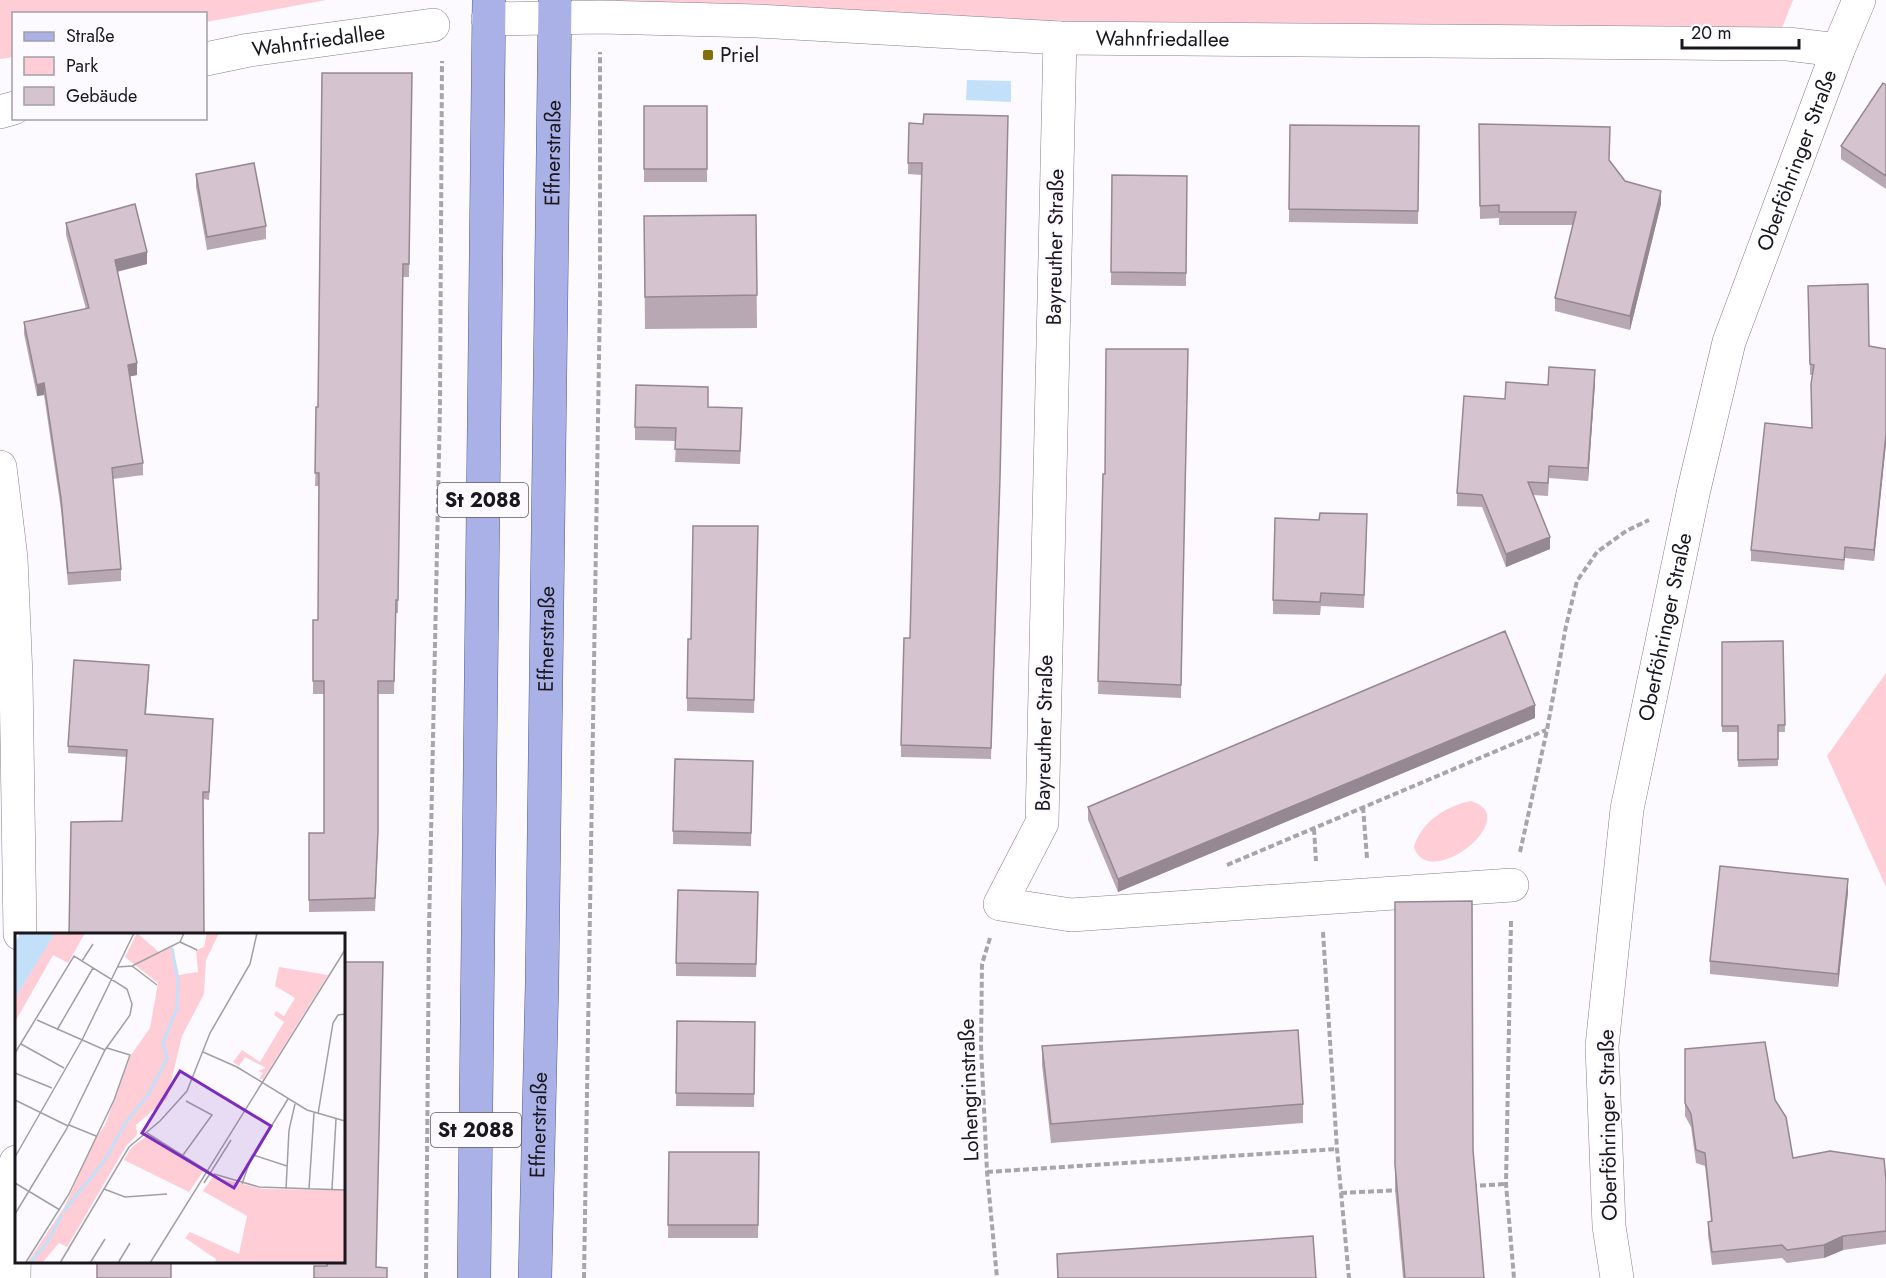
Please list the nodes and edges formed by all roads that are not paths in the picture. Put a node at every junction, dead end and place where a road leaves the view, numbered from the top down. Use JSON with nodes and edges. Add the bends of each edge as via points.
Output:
{"nodes":[{"id":1,"x":1859,"y":0,"type":"edge"},
{"id":2,"x":555,"y":8,"type":"edge"},
{"id":3,"x":488,"y":9,"type":"edge"},
{"id":4,"x":433,"y":25,"type":"dead end"},
{"id":5,"x":1060,"y":38,"type":"junction"},
{"id":6,"x":1838,"y":50,"type":"junction"},
{"id":7,"x":207,"y":59,"type":"edge"},
{"id":8,"x":0,"y":467,"type":"edge"},
{"id":9,"x":8,"y":677,"type":"edge"},
{"id":10,"x":1512,"y":885,"type":"dead end"},
{"id":11,"x":20,"y":933,"type":"edge"},
{"id":12,"x":15,"y":1220,"type":"edge"},
{"id":13,"x":14,"y":1278,"type":"edge"},
{"id":14,"x":474,"y":1278,"type":"edge"},
{"id":15,"x":535,"y":1278,"type":"edge"},
{"id":16,"x":1617,"y":1278,"type":"edge"}],
"edges":[{"from":1,"to":6,"type":"street","name":"Oberföhringer Straße"},
{"from":2,"to":3,"type":"street","name":"Wahnfriedallee"},
{"from":2,"to":5,"type":"street","name":"Wahnfriedallee","via":[[600,17],[757,21]]},
{"from":2,"to":15,"type":"main road","name":"Effnerstraße","number":"St 2088"},
{"from":3,"to":14,"type":"main road","number":"St 2088"},
{"from":4,"to":7,"type":"street","name":"Wahnfriedallee"},
{"from":5,"to":6,"type":"street","name":"Wahnfriedallee","via":[[1788,44]]},
{"from":5,"to":10,"type":"street","name":"Bayreuther Straße","via":[[1042,823],[1000,904],[1071,915]]},
{"from":6,"to":16,"type":"street","name":"Oberföhringer Straße","via":[[1729,342],[1627,809],[1602,1046],[1609,1226]]},
{"from":8,"to":9,"type":"street","via":[[11,558]]},
{"from":9,"to":11,"type":"street"},
{"from":12,"to":13,"type":"street"}]}
